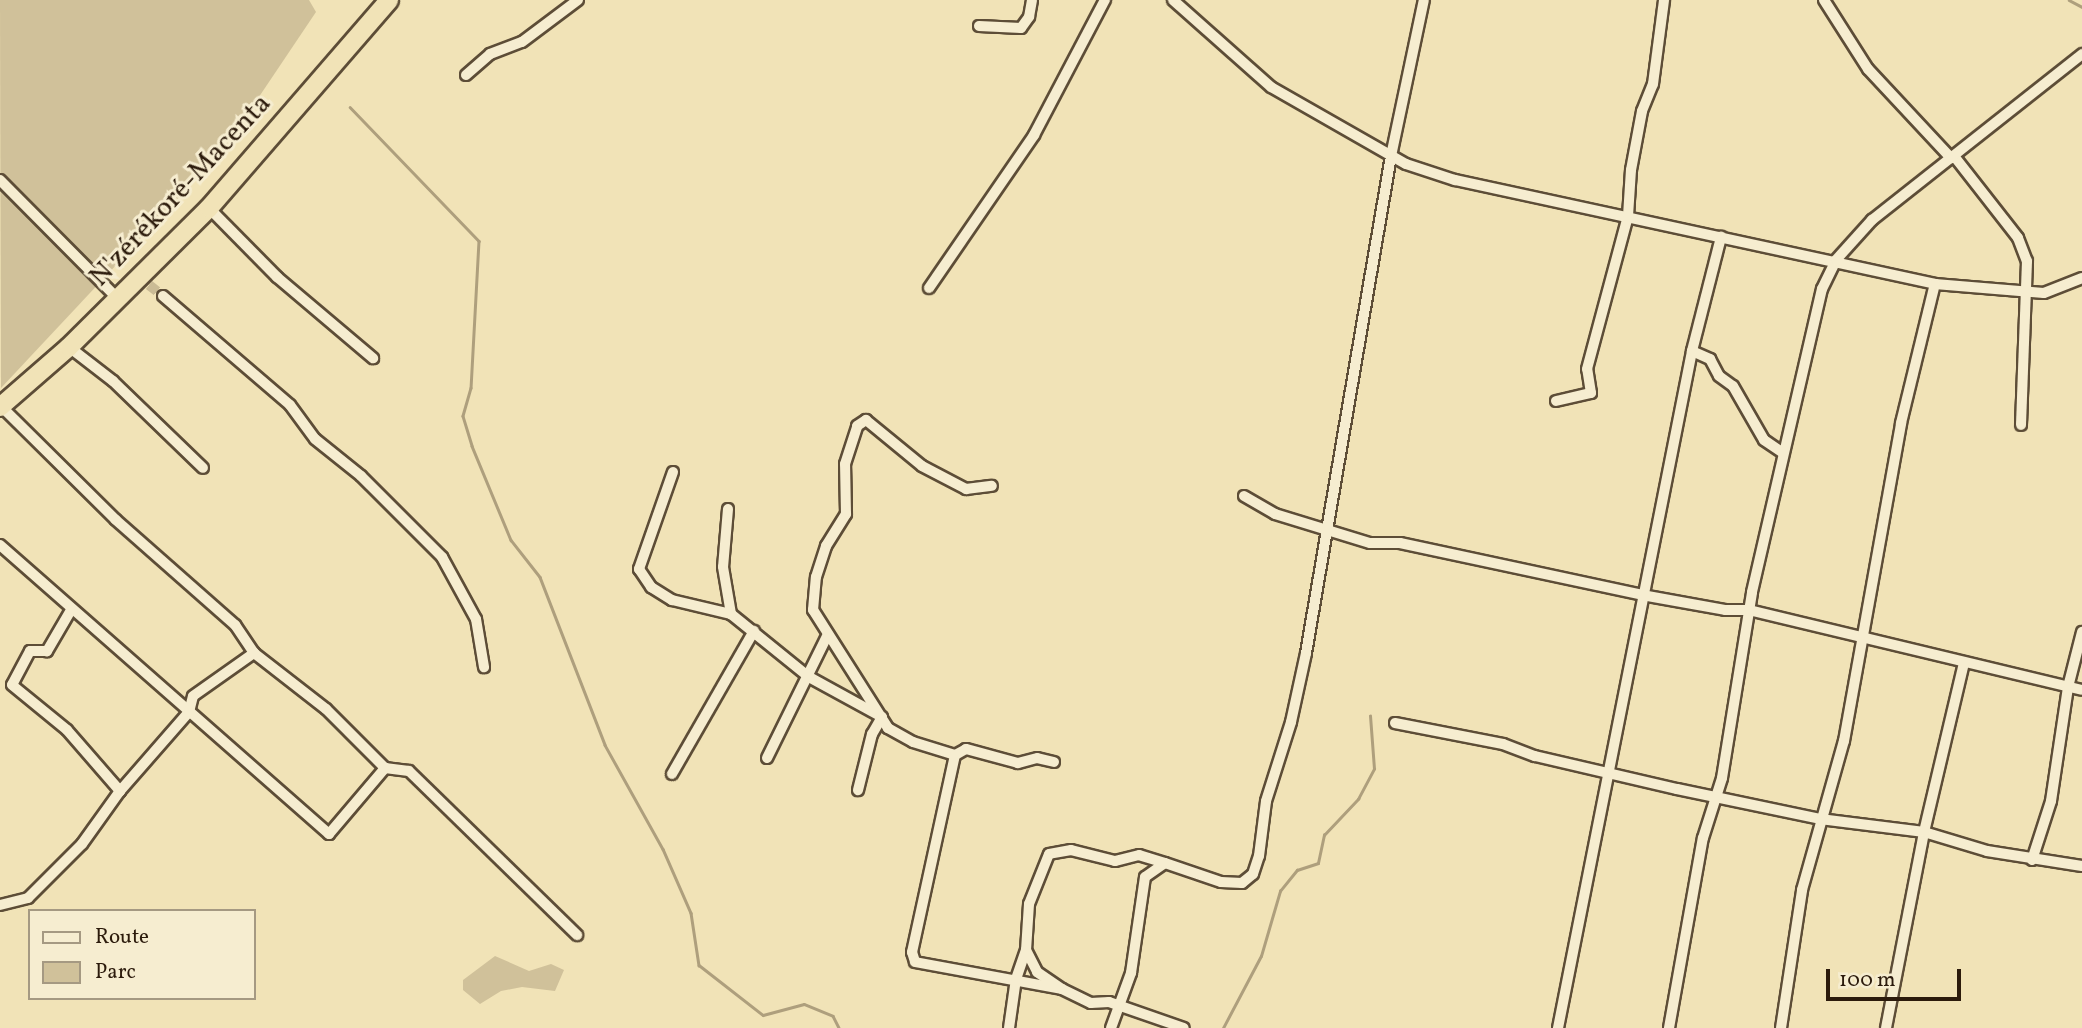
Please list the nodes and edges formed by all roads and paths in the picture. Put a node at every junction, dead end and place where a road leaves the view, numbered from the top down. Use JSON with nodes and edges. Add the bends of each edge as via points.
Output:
{"nodes":[{"id":1,"x":389,"y":0,"type":"edge"},
{"id":2,"x":578,"y":0,"type":"edge"},
{"id":3,"x":1032,"y":0,"type":"edge"},
{"id":4,"x":1105,"y":0,"type":"edge"},
{"id":5,"x":1173,"y":0,"type":"edge"},
{"id":6,"x":1424,"y":0,"type":"edge"},
{"id":7,"x":1664,"y":0,"type":"edge"},
{"id":8,"x":1824,"y":0,"type":"edge"},
{"id":9,"x":979,"y":26,"type":"dead end"},
{"id":10,"x":2082,"y":54,"type":"edge"},
{"id":11,"x":466,"y":75,"type":"dead end"},
{"id":12,"x":1391,"y":156,"type":"junction"},
{"id":13,"x":1953,"y":157,"type":"junction"},
{"id":14,"x":0,"y":180,"type":"edge"},
{"id":15,"x":209,"y":208,"type":"junction"},
{"id":16,"x":1628,"y":216,"type":"junction"},
{"id":17,"x":1721,"y":237,"type":"junction"},
{"id":18,"x":1836,"y":260,"type":"junction"},
{"id":19,"x":2082,"y":278,"type":"edge"},
{"id":20,"x":1935,"y":284,"type":"junction"},
{"id":21,"x":929,"y":288,"type":"dead end"},
{"id":22,"x":2027,"y":293,"type":"junction"},
{"id":23,"x":163,"y":296,"type":"tunnel mouth"},
{"id":24,"x":118,"y":299,"type":"junction"},
{"id":25,"x":69,"y":347,"type":"junction"},
{"id":26,"x":1692,"y":351,"type":"junction"},
{"id":27,"x":373,"y":358,"type":"dead end"},
{"id":28,"x":1556,"y":401,"type":"dead end"},
{"id":29,"x":1,"y":406,"type":"edge"},
{"id":30,"x":2021,"y":425,"type":"dead end"},
{"id":31,"x":1782,"y":452,"type":"junction"},
{"id":32,"x":202,"y":468,"type":"dead end"},
{"id":33,"x":673,"y":472,"type":"dead end"},
{"id":34,"x":992,"y":486,"type":"dead end"},
{"id":35,"x":1244,"y":496,"type":"dead end"},
{"id":36,"x":728,"y":509,"type":"dead end"},
{"id":37,"x":1328,"y":533,"type":"junction"},
{"id":38,"x":0,"y":545,"type":"edge"},
{"id":39,"x":1642,"y":595,"type":"junction"},
{"id":40,"x":1749,"y":610,"type":"junction"},
{"id":41,"x":71,"y":611,"type":"junction"},
{"id":42,"x":731,"y":614,"type":"junction"},
{"id":43,"x":754,"y":631,"type":"junction"},
{"id":44,"x":2082,"y":632,"type":"edge"},
{"id":45,"x":828,"y":634,"type":"junction"},
{"id":46,"x":1864,"y":639,"type":"junction"},
{"id":47,"x":254,"y":653,"type":"junction"},
{"id":48,"x":1964,"y":663,"type":"junction"},
{"id":49,"x":484,"y":667,"type":"dead end"},
{"id":50,"x":809,"y":677,"type":"junction"},
{"id":51,"x":2068,"y":687,"type":"junction"},
{"id":52,"x":2082,"y":690,"type":"edge"},
{"id":53,"x":189,"y":712,"type":"junction"},
{"id":54,"x":882,"y":717,"type":"junction"},
{"id":55,"x":1395,"y":723,"type":"dead end"},
{"id":56,"x":955,"y":755,"type":"junction"},
{"id":57,"x":766,"y":758,"type":"dead end"},
{"id":58,"x":1054,"y":762,"type":"dead end"},
{"id":59,"x":385,"y":768,"type":"junction"},
{"id":60,"x":672,"y":774,"type":"dead end"},
{"id":61,"x":1611,"y":774,"type":"junction"},
{"id":62,"x":858,"y":790,"type":"dead end"},
{"id":63,"x":120,"y":791,"type":"junction"},
{"id":64,"x":1717,"y":794,"type":"junction"},
{"id":65,"x":1820,"y":819,"type":"junction"},
{"id":66,"x":1924,"y":832,"type":"junction"},
{"id":67,"x":2032,"y":860,"type":"junction"},
{"id":68,"x":1165,"y":863,"type":"junction"},
{"id":69,"x":2082,"y":866,"type":"edge"},
{"id":70,"x":0,"y":905,"type":"edge"},
{"id":71,"x":577,"y":935,"type":"dead end"},
{"id":72,"x":1026,"y":950,"type":"junction"},
{"id":73,"x":1016,"y":979,"type":"junction"},
{"id":74,"x":1062,"y":989,"type":"junction"},
{"id":75,"x":1120,"y":1005,"type":"junction"},
{"id":76,"x":1009,"y":1028,"type":"edge"},
{"id":77,"x":1111,"y":1028,"type":"edge"},
{"id":78,"x":1184,"y":1028,"type":"edge"},
{"id":79,"x":1558,"y":1028,"type":"edge"},
{"id":80,"x":1669,"y":1028,"type":"edge"},
{"id":81,"x":1781,"y":1028,"type":"edge"},
{"id":82,"x":1886,"y":1028,"type":"edge"}],
"edges":[{"from":1,"to":15,"type":"highway","name":"N'zérékoré-Macenta"},
{"from":2,"to":11,"type":"street","via":[[541,30],[490,54]]},
{"from":3,"to":9,"type":"street","via":[[1021,28]]},
{"from":4,"to":21,"type":"street","via":[[1034,135]]},
{"from":5,"to":12,"type":"street","via":[[1271,87]]},
{"from":6,"to":12,"type":"street"},
{"from":7,"to":16,"type":"street","via":[[1653,84],[1642,111],[1631,170]]},
{"from":8,"to":13,"type":"street","via":[[1868,69]]},
{"from":10,"to":13,"type":"street"},
{"from":12,"to":16,"type":"street","via":[[1455,180]]},
{"from":12,"to":37,"type":"street"},
{"from":13,"to":18,"type":"street","via":[[1872,220]]},
{"from":13,"to":22,"type":"street","via":[[2018,238],[2027,261]]},
{"from":14,"to":24,"type":"street"},
{"from":15,"to":24,"type":"highway","name":"N'zérékoré-Macenta","via":[[145,281]]},
{"from":15,"to":27,"type":"street","via":[[277,276]]},
{"from":16,"to":17,"type":"street"},
{"from":16,"to":28,"type":"street","via":[[1587,369],[1591,393]]},
{"from":17,"to":18,"type":"street","via":[[1798,257]]},
{"from":17,"to":26,"type":"street"},
{"from":18,"to":20,"type":"street"},
{"from":18,"to":31,"type":"street","via":[[1822,289]]},
{"from":19,"to":22,"type":"street","via":[[2044,293]]},
{"from":20,"to":22,"type":"street"},
{"from":20,"to":46,"type":"street","via":[[1901,423]]},
{"from":22,"to":30,"type":"street"},
{"from":23,"to":49,"type":"street","via":[[290,405],[315,439],[361,475],[442,557],[476,619]]},
{"from":24,"to":25,"type":"highway","name":"N'zérékoré-Macenta"},
{"from":25,"to":29,"type":"highway","name":"N'zérékoré-Macenta"},
{"from":25,"to":32,"type":"street","via":[[113,381]]},
{"from":26,"to":31,"type":"street","via":[[1710,359],[1764,440]]},
{"from":26,"to":39,"type":"street"},
{"from":29,"to":47,"type":"street","via":[[116,520],[235,625]]},
{"from":31,"to":40,"type":"street"},
{"from":33,"to":42,"type":"street","via":[[639,569],[651,587],[672,600]]},
{"from":34,"to":45,"type":"street","via":[[966,489],[922,466],[866,421],[857,426],[845,464],[846,514],[826,546],[816,577],[813,610]]},
{"from":35,"to":37,"type":"street","via":[[1275,514]]},
{"from":36,"to":42,"type":"street","via":[[723,567]]},
{"from":37,"to":39,"type":"street","via":[[1370,544],[1400,543]]},
{"from":37,"to":68,"type":"street","via":[[1291,722],[1266,801],[1253,874],[1242,883],[1221,882]]},
{"from":38,"to":41,"type":"street"},
{"from":39,"to":40,"type":"street"},
{"from":39,"to":61,"type":"street"},
{"from":40,"to":46,"type":"street"},
{"from":40,"to":64,"type":"street"},
{"from":41,"to":53,"type":"street"},
{"from":41,"to":63,"type":"street","via":[[47,651],[30,651],[12,685],[66,730]]},
{"from":42,"to":43,"type":"street"},
{"from":43,"to":50,"type":"street"},
{"from":43,"to":60,"type":"street"},
{"from":44,"to":51,"type":"street"},
{"from":45,"to":50,"type":"street"},
{"from":45,"to":54,"type":"street"},
{"from":46,"to":48,"type":"street"},
{"from":46,"to":65,"type":"street","via":[[1833,789]]},
{"from":47,"to":53,"type":"street","via":[[193,696]]},
{"from":47,"to":59,"type":"street","via":[[326,709]]},
{"from":48,"to":51,"type":"street"},
{"from":48,"to":66,"type":"street"},
{"from":50,"to":54,"type":"street"},
{"from":50,"to":57,"type":"street"},
{"from":51,"to":52,"type":"street"},
{"from":51,"to":67,"type":"street","via":[[2051,801]]},
{"from":53,"to":59,"type":"street","via":[[329,834]]},
{"from":53,"to":63,"type":"street"},
{"from":54,"to":56,"type":"street","via":[[888,727],[914,742]]},
{"from":54,"to":62,"type":"street","via":[[872,734]]},
{"from":55,"to":61,"type":"street","via":[[1503,744]]},
{"from":56,"to":58,"type":"street","via":[[966,749],[1018,762],[1037,758]]},
{"from":56,"to":73,"type":"street","via":[[912,952],[915,962]]},
{"from":59,"to":71,"type":"street","via":[[409,771]]},
{"from":61,"to":64,"type":"street"},
{"from":61,"to":79,"type":"street"},
{"from":63,"to":70,"type":"street","via":[[82,844],[28,898]]},
{"from":64,"to":65,"type":"street"},
{"from":64,"to":80,"type":"street","via":[[1703,838]]},
{"from":65,"to":66,"type":"street"},
{"from":65,"to":81,"type":"street","via":[[1802,890]]},
{"from":66,"to":67,"type":"street"},
{"from":66,"to":82,"type":"street"},
{"from":67,"to":69,"type":"street"},
{"from":68,"to":72,"type":"street","via":[[1139,855],[1115,861],[1071,849],[1049,854],[1029,904]]},
{"from":68,"to":75,"type":"street","via":[[1145,877],[1131,973]]},
{"from":72,"to":73,"type":"street"},
{"from":72,"to":74,"type":"street","via":[[1037,972]]},
{"from":73,"to":74,"type":"street"},
{"from":73,"to":76,"type":"street"},
{"from":74,"to":75,"type":"street","via":[[1091,1003]]},
{"from":75,"to":77,"type":"street"},
{"from":75,"to":78,"type":"street"}]}
